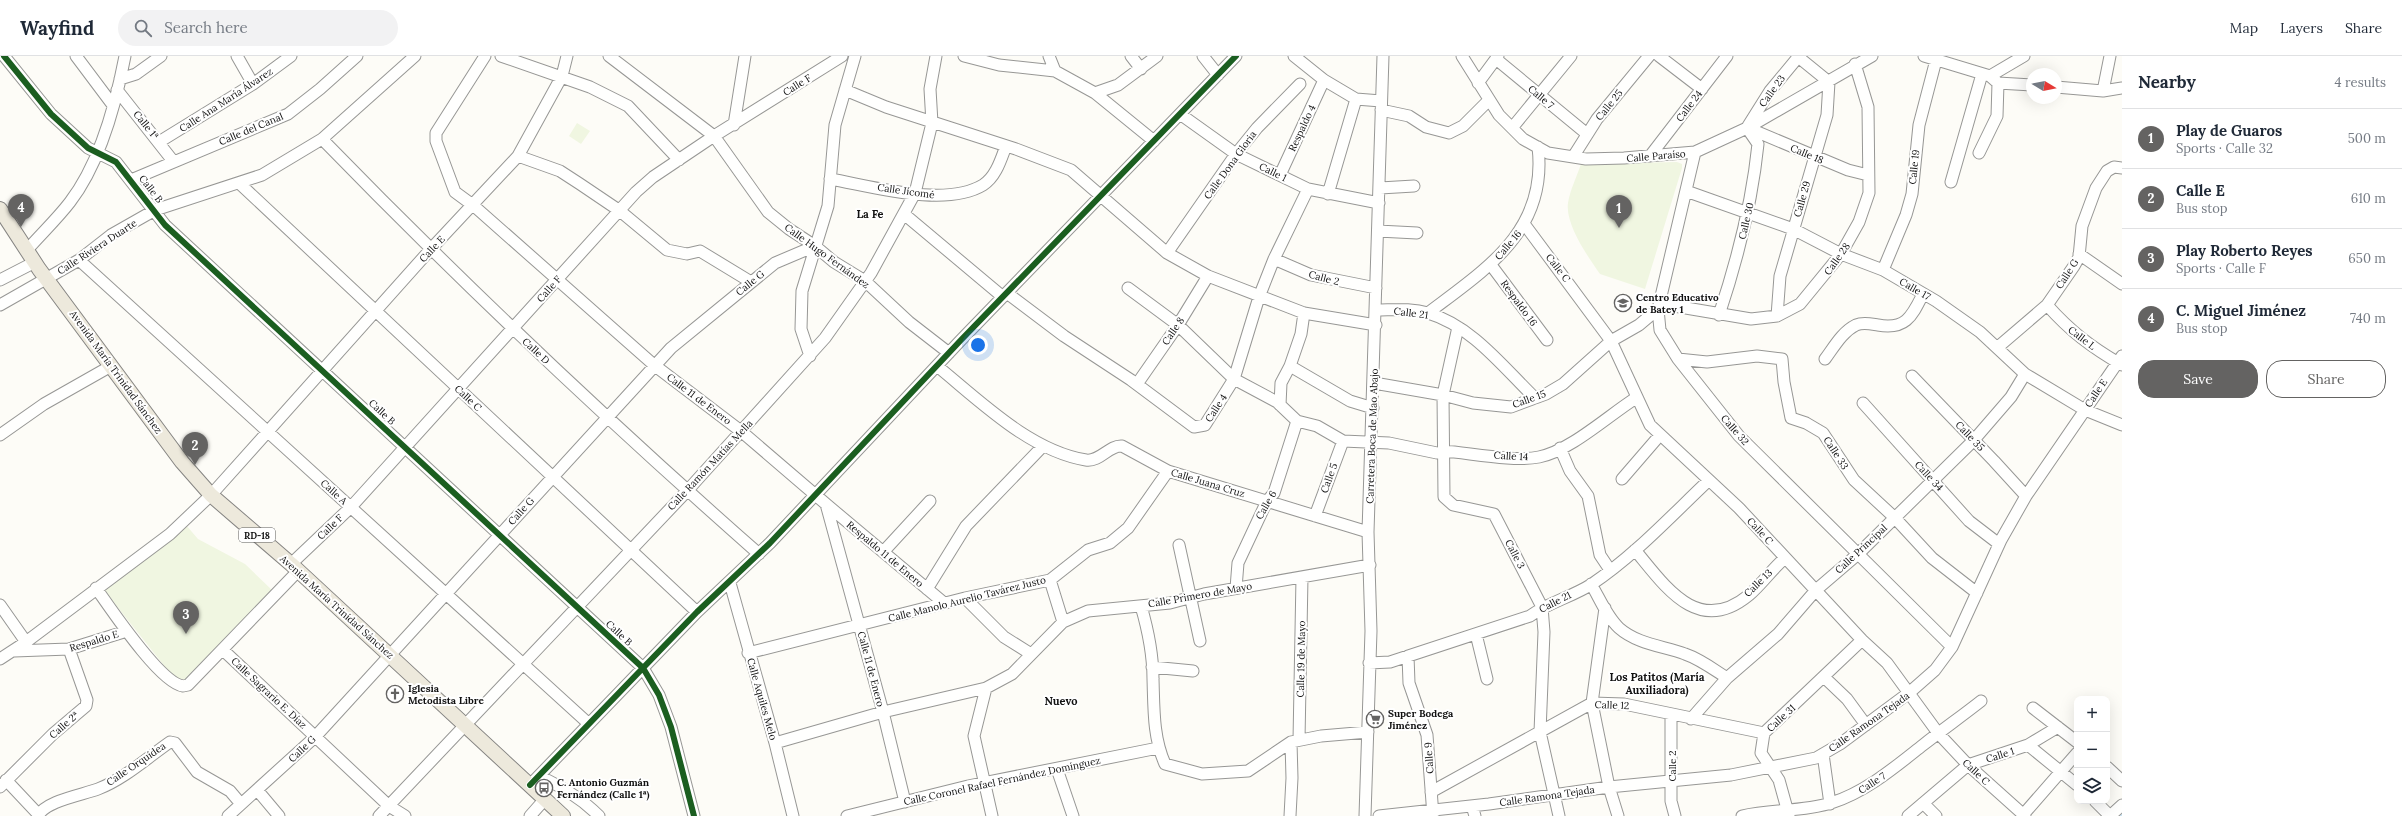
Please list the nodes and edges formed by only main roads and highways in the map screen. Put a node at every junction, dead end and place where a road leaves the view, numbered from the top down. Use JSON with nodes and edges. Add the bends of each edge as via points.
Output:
{"nodes":[{"id":1,"x":0,"y":209,"type":"edge"},
{"id":2,"x":563,"y":816,"type":"edge"}],
"edges":[{"from":1,"to":2,"type":"main road","name":"Avenida María Trinidad Sánchez","number":"RD-18","via":[[47,279],[182,462],[211,495],[467,725],[534,781],[545,799]]}]}
